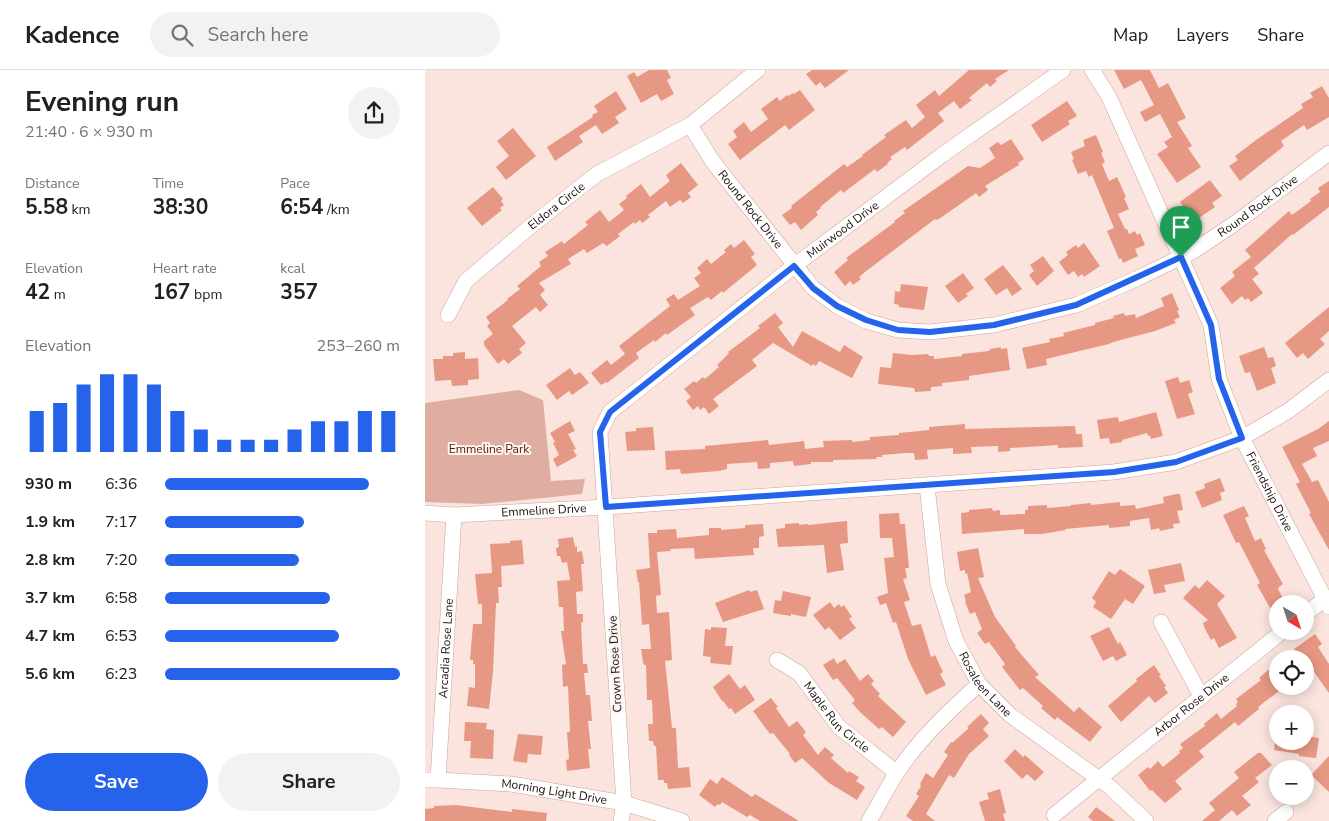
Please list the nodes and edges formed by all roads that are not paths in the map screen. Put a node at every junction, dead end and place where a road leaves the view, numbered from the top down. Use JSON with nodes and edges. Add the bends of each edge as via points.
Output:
{"nodes":[{"id":1,"x":758,"y":70,"type":"edge"},
{"id":2,"x":1063,"y":70,"type":"edge"},
{"id":3,"x":1093,"y":70,"type":"edge"},
{"id":4,"x":690,"y":125,"type":"junction"},
{"id":5,"x":1329,"y":153,"type":"edge"},
{"id":6,"x":1181,"y":257,"type":"junction"},
{"id":7,"x":794,"y":266,"type":"junction"},
{"id":8,"x":448,"y":315,"type":"dead end"},
{"id":9,"x":1329,"y":380,"type":"edge"},
{"id":10,"x":1242,"y":438,"type":"junction"},
{"id":11,"x":927,"y":486,"type":"junction"},
{"id":12,"x":606,"y":507,"type":"junction"},
{"id":13,"x":425,"y":513,"type":"edge"},
{"id":14,"x":453,"y":515,"type":"junction"},
{"id":15,"x":1326,"y":603,"type":"edge"},
{"id":16,"x":1314,"y":609,"type":"edge"},
{"id":17,"x":1161,"y":622,"type":"dead end"},
{"id":18,"x":1272,"y":640,"type":"edge"},
{"id":19,"x":777,"y":660,"type":"dead end"},
{"id":20,"x":979,"y":684,"type":"junction"},
{"id":21,"x":1201,"y":696,"type":"junction"},
{"id":22,"x":897,"y":773,"type":"junction"},
{"id":23,"x":1098,"y":778,"type":"junction"},
{"id":24,"x":432,"y":780,"type":"edge"},
{"id":25,"x":624,"y":803,"type":"junction"},
{"id":26,"x":1054,"y":815,"type":"dead end"},
{"id":27,"x":621,"y":821,"type":"edge"},
{"id":28,"x":681,"y":821,"type":"edge"},
{"id":29,"x":869,"y":821,"type":"edge"},
{"id":30,"x":1145,"y":821,"type":"edge"}],
"edges":[{"from":1,"to":4,"type":"street","name":"Eldora Circle"},
{"from":2,"to":7,"type":"street","name":"Muirwood Drive","via":[[942,155]]},
{"from":3,"to":6,"type":"street","name":"Friendship Drive","via":[[1109,97]]},
{"from":4,"to":7,"type":"street","name":"Round Rock Drive","via":[[713,162]]},
{"from":4,"to":8,"type":"street","name":"Eldora Circle","via":[[597,174],[466,281]]},
{"from":5,"to":6,"type":"street","name":"Round Rock Drive","via":[[1234,224]]},
{"from":6,"to":7,"type":"street","name":"Round Rock Drive","via":[[1076,305],[994,325],[930,332],[898,330],[837,306],[813,288]]},
{"from":6,"to":10,"type":"street","name":"Friendship Drive","via":[[1211,325],[1219,379]]},
{"from":7,"to":12,"type":"street","name":"Muirwood Drive","via":[[610,412],[600,432]]},
{"from":9,"to":10,"type":"street","name":"Emmeline Drive","via":[[1288,411]]},
{"from":10,"to":11,"type":"street","name":"Emmeline Drive","via":[[1176,462],[1114,472]]},
{"from":10,"to":15,"type":"street","name":"Friendship Drive"},
{"from":11,"to":12,"type":"street","name":"Emmeline Drive"},
{"from":11,"to":20,"type":"street","name":"Rosaleen Lane","via":[[938,584],[956,642]]},
{"from":12,"to":14,"type":"street","name":"Emmeline Drive"},
{"from":12,"to":25,"type":"street","name":"Crown Rose Drive"},
{"from":13,"to":14,"type":"street","name":"Emmeline Drive"},
{"from":14,"to":24,"type":"street","name":"Arcadia Rose Lane"},
{"from":15,"to":16,"type":"street"},
{"from":17,"to":21,"type":"street"},
{"from":18,"to":21,"type":"street","name":"Arbor Rose Drive"},
{"from":19,"to":22,"type":"street","name":"Maple Run Circle","via":[[799,673],[839,727]]},
{"from":20,"to":22,"type":"street","via":[[948,711]]},
{"from":20,"to":23,"type":"street","name":"Rosaleen Lane","via":[[1010,715]]},
{"from":21,"to":23,"type":"street","name":"Arbor Rose Drive"},
{"from":22,"to":29,"type":"street"},
{"from":23,"to":26,"type":"street","name":"Arbor Rose Drive"},
{"from":23,"to":30,"type":"street","name":"Rosaleen Lane"},
{"from":24,"to":25,"type":"street","name":"Morning Light Drive","via":[[511,784]]},
{"from":25,"to":27,"type":"street","name":"Crown Rose Drive"},
{"from":25,"to":28,"type":"street","name":"Morning Light Drive"}]}
